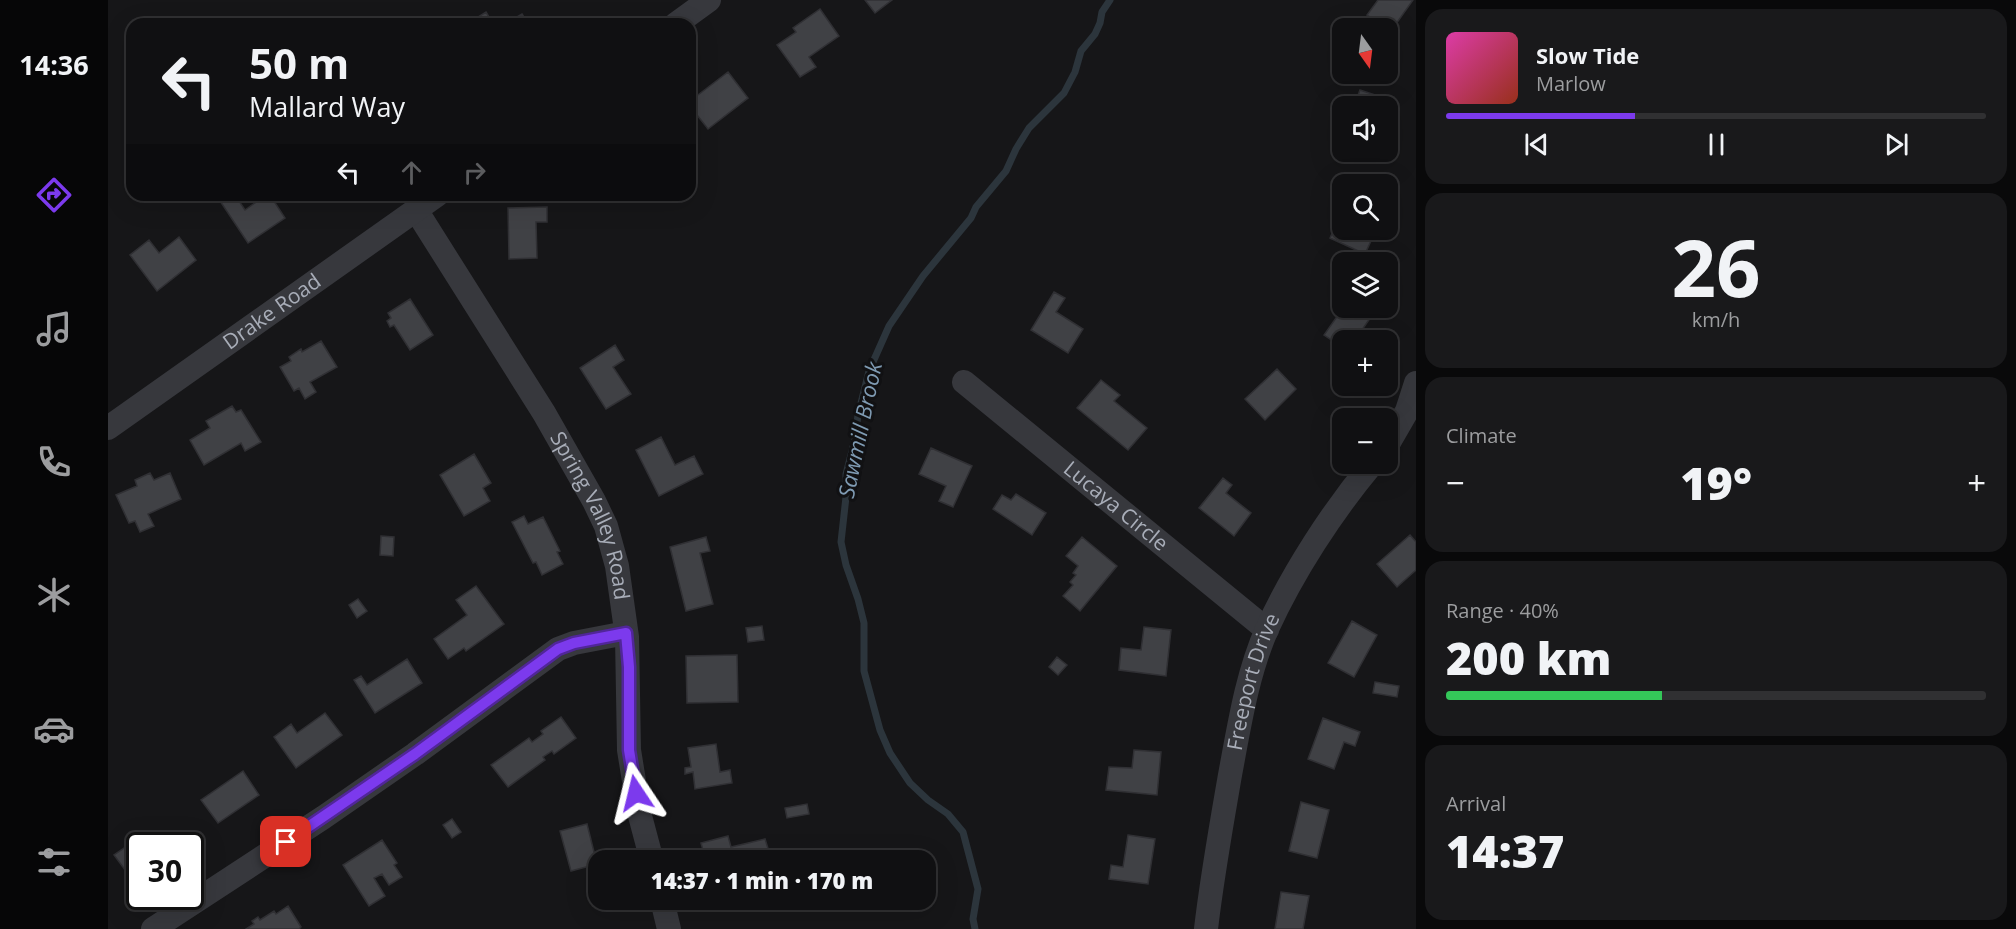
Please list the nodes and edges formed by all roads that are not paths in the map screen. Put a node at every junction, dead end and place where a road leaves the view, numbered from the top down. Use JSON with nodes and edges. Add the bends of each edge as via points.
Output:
{"nodes":[{"id":1,"x":709,"y":0,"type":"edge"},
{"id":2,"x":684,"y":18,"type":"edge"},
{"id":3,"x":429,"y":201,"type":"edge"},
{"id":4,"x":416,"y":210,"type":"junction"},
{"id":5,"x":964,"y":382,"type":"dead end"},
{"id":6,"x":1416,"y":382,"type":"edge"},
{"id":7,"x":1411,"y":415,"type":"edge"},
{"id":8,"x":108,"y":428,"type":"edge"},
{"id":9,"x":1398,"y":431,"type":"edge"},
{"id":10,"x":1364,"y":474,"type":"edge"},
{"id":11,"x":1267,"y":630,"type":"junction"},
{"id":12,"x":626,"y":633,"type":"junction"},
{"id":13,"x":649,"y":850,"type":"edge"},
{"id":14,"x":664,"y":910,"type":"edge"},
{"id":15,"x":153,"y":929,"type":"edge"},
{"id":16,"x":669,"y":929,"type":"edge"},
{"id":17,"x":1206,"y":929,"type":"edge"}],
"edges":[{"from":1,"to":2,"type":"street"},
{"from":3,"to":4,"type":"street","name":"Drake Road"},
{"from":4,"to":8,"type":"street","name":"Drake Road"},
{"from":4,"to":12,"type":"street","name":"Spring Valley Road","via":[[544,413],[594,501],[611,543]]},
{"from":5,"to":11,"type":"street","name":"Lucaya Circle"},
{"from":6,"to":7,"type":"street"},
{"from":7,"to":9,"type":"street"},
{"from":10,"to":11,"type":"street","name":"Freeport Drive","via":[[1300,567]]},
{"from":11,"to":17,"type":"street","name":"Freeport Drive","via":[[1236,741]]},
{"from":12,"to":13,"type":"street","name":"Spring Valley Road","via":[[629,750]]},
{"from":12,"to":15,"type":"street","via":[[558,649],[333,811]]},
{"from":14,"to":16,"type":"street"}]}
